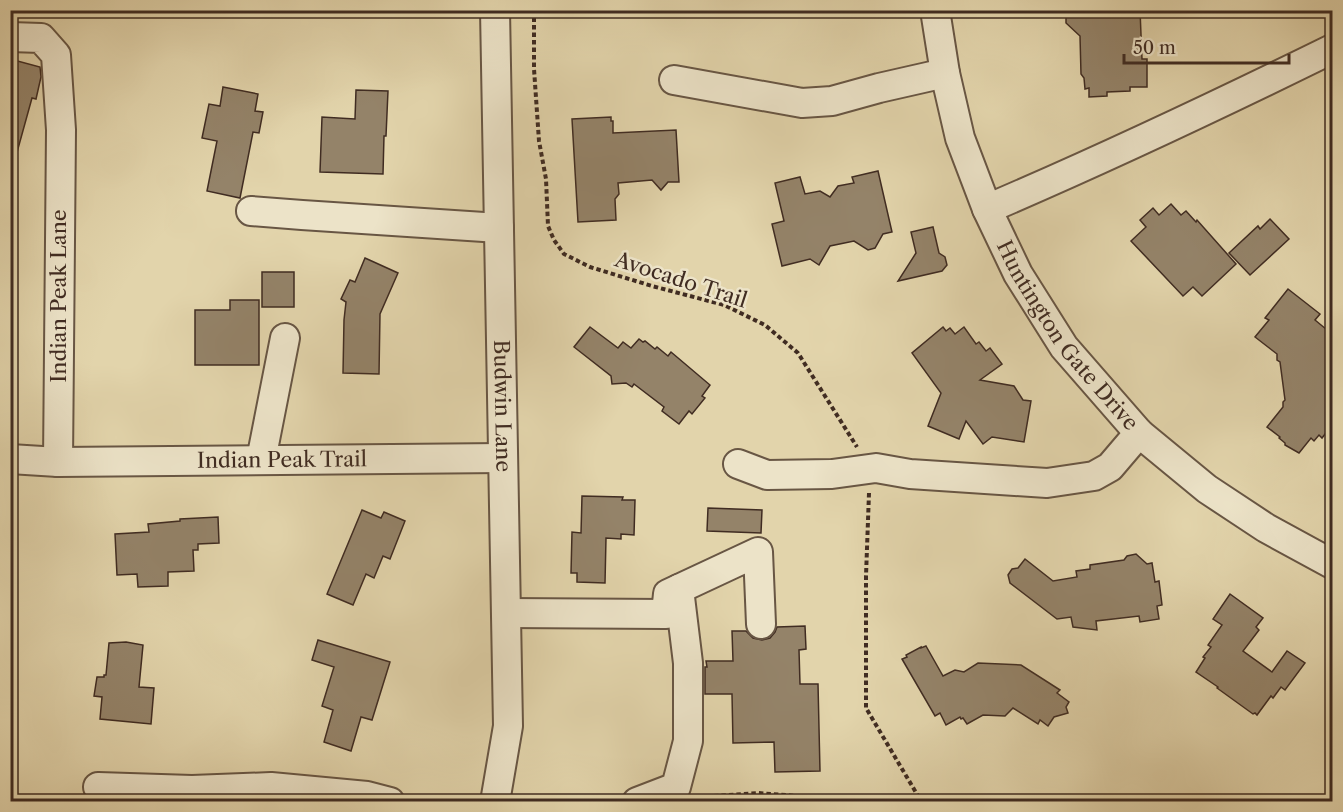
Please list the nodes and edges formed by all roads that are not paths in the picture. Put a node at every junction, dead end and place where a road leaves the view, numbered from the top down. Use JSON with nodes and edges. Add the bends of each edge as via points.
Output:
{"nodes":[{"id":1,"x":495,"y":10,"type":"edge"},
{"id":2,"x":935,"y":10,"type":"edge"},
{"id":3,"x":10,"y":37,"type":"edge"},
{"id":4,"x":1332,"y":49,"type":"edge"},
{"id":5,"x":945,"y":73,"type":"junction"},
{"id":6,"x":674,"y":80,"type":"dead end"},
{"id":7,"x":987,"y":209,"type":"junction"},
{"id":8,"x":251,"y":210,"type":"dead end"},
{"id":9,"x":499,"y":228,"type":"junction"},
{"id":10,"x":285,"y":338,"type":"dead end"},
{"id":11,"x":1139,"y":433,"type":"junction"},
{"id":12,"x":503,"y":458,"type":"junction"},
{"id":13,"x":10,"y":459,"type":"edge"},
{"id":14,"x":261,"y":460,"type":"junction"},
{"id":15,"x":58,"y":462,"type":"junction"},
{"id":16,"x":738,"y":464,"type":"dead end"},
{"id":17,"x":1332,"y":564,"type":"edge"},
{"id":18,"x":679,"y":589,"type":"junction"},
{"id":19,"x":506,"y":613,"type":"junction"},
{"id":20,"x":761,"y":624,"type":"dead end"},
{"id":21,"x":98,"y":787,"type":"dead end"},
{"id":22,"x":390,"y":801,"type":"edge"},
{"id":23,"x":495,"y":801,"type":"edge"},
{"id":24,"x":637,"y":801,"type":"edge"}],
"edges":[{"from":1,"to":9,"type":"street","name":"Budwin Lane"},
{"from":2,"to":5,"type":"street","name":"Huntington Gate Drive"},
{"from":3,"to":15,"type":"street","name":"Indian Peak Lane","via":[[41,38],[56,55],[61,130]]},
{"from":4,"to":7,"type":"street"},
{"from":5,"to":6,"type":"street","via":[[832,101],[802,103]]},
{"from":5,"to":7,"type":"street","name":"Huntington Gate Drive","via":[[960,138]]},
{"from":7,"to":11,"type":"street","name":"Huntington Gate Drive","via":[[1018,274],[1065,347]]},
{"from":8,"to":9,"type":"street"},
{"from":9,"to":12,"type":"street","name":"Budwin Lane"},
{"from":10,"to":14,"type":"street"},
{"from":11,"to":16,"type":"street","via":[[1110,467],[1094,476],[1047,483],[910,474],[876,468],[832,474],[767,475]]},
{"from":11,"to":17,"type":"street","name":"Huntington Gate Drive","via":[[1207,489],[1266,528]]},
{"from":12,"to":14,"type":"street","name":"Indian Peak Trail"},
{"from":12,"to":19,"type":"street","name":"Budwin Lane"},
{"from":13,"to":15,"type":"street","name":"Indian Peak Trail"},
{"from":14,"to":15,"type":"street","name":"Indian Peak Trail"},
{"from":18,"to":19,"type":"street","via":[[668,594],[666,614]]},
{"from":18,"to":20,"type":"street","via":[[758,552]]},
{"from":18,"to":24,"type":"street","via":[[688,663],[688,741],[676,787]]},
{"from":19,"to":23,"type":"street","name":"Budwin Lane","via":[[508,726]]},
{"from":21,"to":22,"type":"street","via":[[271,787]]}]}
